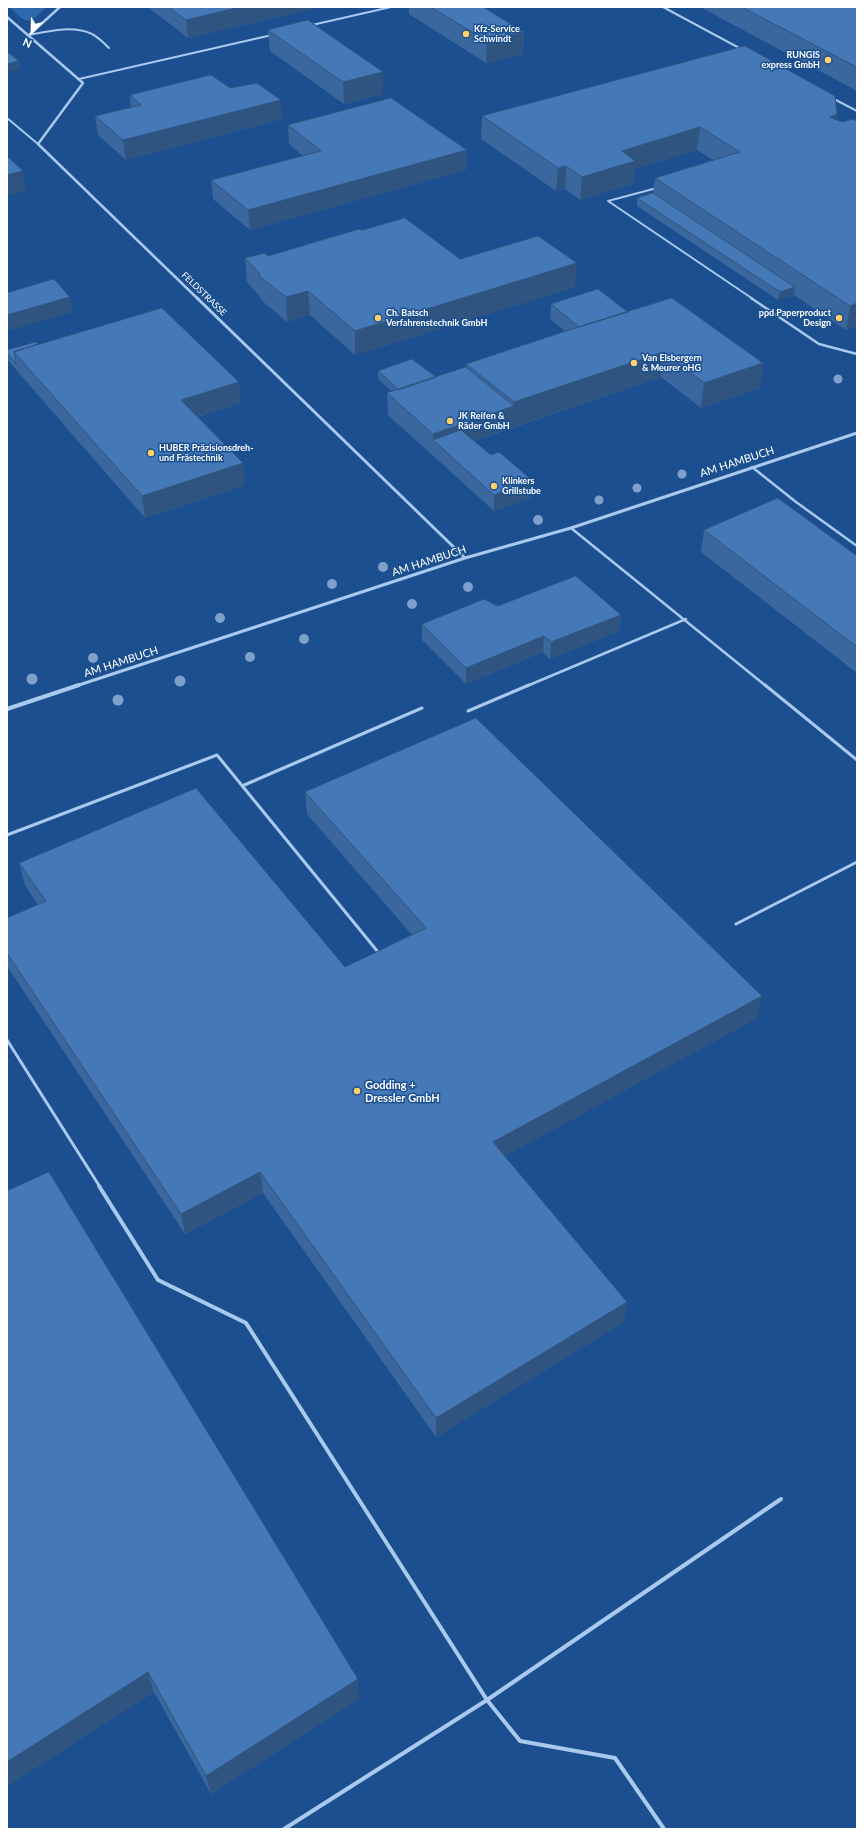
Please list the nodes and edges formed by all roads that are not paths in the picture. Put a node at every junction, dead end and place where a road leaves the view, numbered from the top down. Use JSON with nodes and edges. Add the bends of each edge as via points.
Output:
{"nodes":[{"id":1,"x":60,"y":7,"type":"edge"},
{"id":2,"x":391,"y":7,"type":"edge"},
{"id":3,"x":663,"y":7,"type":"edge"},
{"id":4,"x":7,"y":17,"type":"edge"},
{"id":5,"x":307,"y":26,"type":"edge"},
{"id":6,"x":277,"y":33,"type":"edge"},
{"id":7,"x":29,"y":35,"type":"junction"},
{"id":8,"x":109,"y":48,"type":"dead end"},
{"id":9,"x":745,"y":51,"type":"edge"},
{"id":10,"x":78,"y":79,"type":"junction"},
{"id":11,"x":829,"y":96,"type":"edge"},
{"id":12,"x":857,"y":111,"type":"edge"},
{"id":13,"x":7,"y":118,"type":"edge"},
{"id":14,"x":38,"y":144,"type":"junction"},
{"id":15,"x":661,"y":187,"type":"dead end"},
{"id":16,"x":857,"y":354,"type":"edge"},
{"id":17,"x":857,"y":433,"type":"edge"},
{"id":18,"x":752,"y":467,"type":"junction"},
{"id":19,"x":571,"y":528,"type":"junction"},
{"id":20,"x":857,"y":546,"type":"edge"},
{"id":21,"x":466,"y":558,"type":"junction"},
{"id":22,"x":686,"y":620,"type":"junction"},
{"id":23,"x":422,"y":708,"type":"dead end"},
{"id":24,"x":7,"y":709,"type":"edge"},
{"id":25,"x":468,"y":711,"type":"dead end"},
{"id":26,"x":857,"y":760,"type":"edge"},
{"id":27,"x":242,"y":786,"type":"junction"},
{"id":28,"x":7,"y":835,"type":"edge"},
{"id":29,"x":857,"y":862,"type":"edge"},
{"id":30,"x":736,"y":924,"type":"dead end"},
{"id":31,"x":378,"y":952,"type":"edge"},
{"id":32,"x":7,"y":1040,"type":"edge"},
{"id":33,"x":781,"y":1499,"type":"dead end"},
{"id":34,"x":487,"y":1700,"type":"junction"},
{"id":35,"x":284,"y":1829,"type":"edge"},
{"id":36,"x":664,"y":1829,"type":"edge"}],
"edges":[{"from":1,"to":7,"type":"street"},
{"from":2,"to":5,"type":"lane"},
{"from":3,"to":9,"type":"lane"},
{"from":4,"to":7,"type":"street"},
{"from":6,"to":10,"type":"lane"},
{"from":7,"to":8,"type":"lane","via":[[45,32],[92,34]]},
{"from":7,"to":10,"type":"street"},
{"from":10,"to":14,"type":"street","via":[[83,83]]},
{"from":11,"to":12,"type":"lane"},
{"from":13,"to":14,"type":"lane"},
{"from":14,"to":21,"type":"street","name":"FELDSTRASSE"},
{"from":15,"to":16,"type":"lane","via":[[608,201],[819,344]]},
{"from":17,"to":18,"type":"street","name":"AM HAMBUCH"},
{"from":18,"to":19,"type":"street","name":"AM HAMBUCH"},
{"from":18,"to":20,"type":"lane"},
{"from":19,"to":21,"type":"street","name":"AM HAMBUCH"},
{"from":19,"to":22,"type":"lane"},
{"from":21,"to":24,"type":"street","name":"AM HAMBUCH"},
{"from":22,"to":25,"type":"lane"},
{"from":22,"to":26,"type":"lane"},
{"from":23,"to":27,"type":"lane"},
{"from":27,"to":28,"type":"lane","via":[[217,755]]},
{"from":27,"to":31,"type":"lane"},
{"from":29,"to":30,"type":"lane"},
{"from":32,"to":34,"type":"lane","via":[[158,1280],[246,1323]]},
{"from":33,"to":34,"type":"lane"},
{"from":34,"to":35,"type":"lane"},
{"from":34,"to":36,"type":"lane","via":[[520,1741],[615,1758]]}]}
